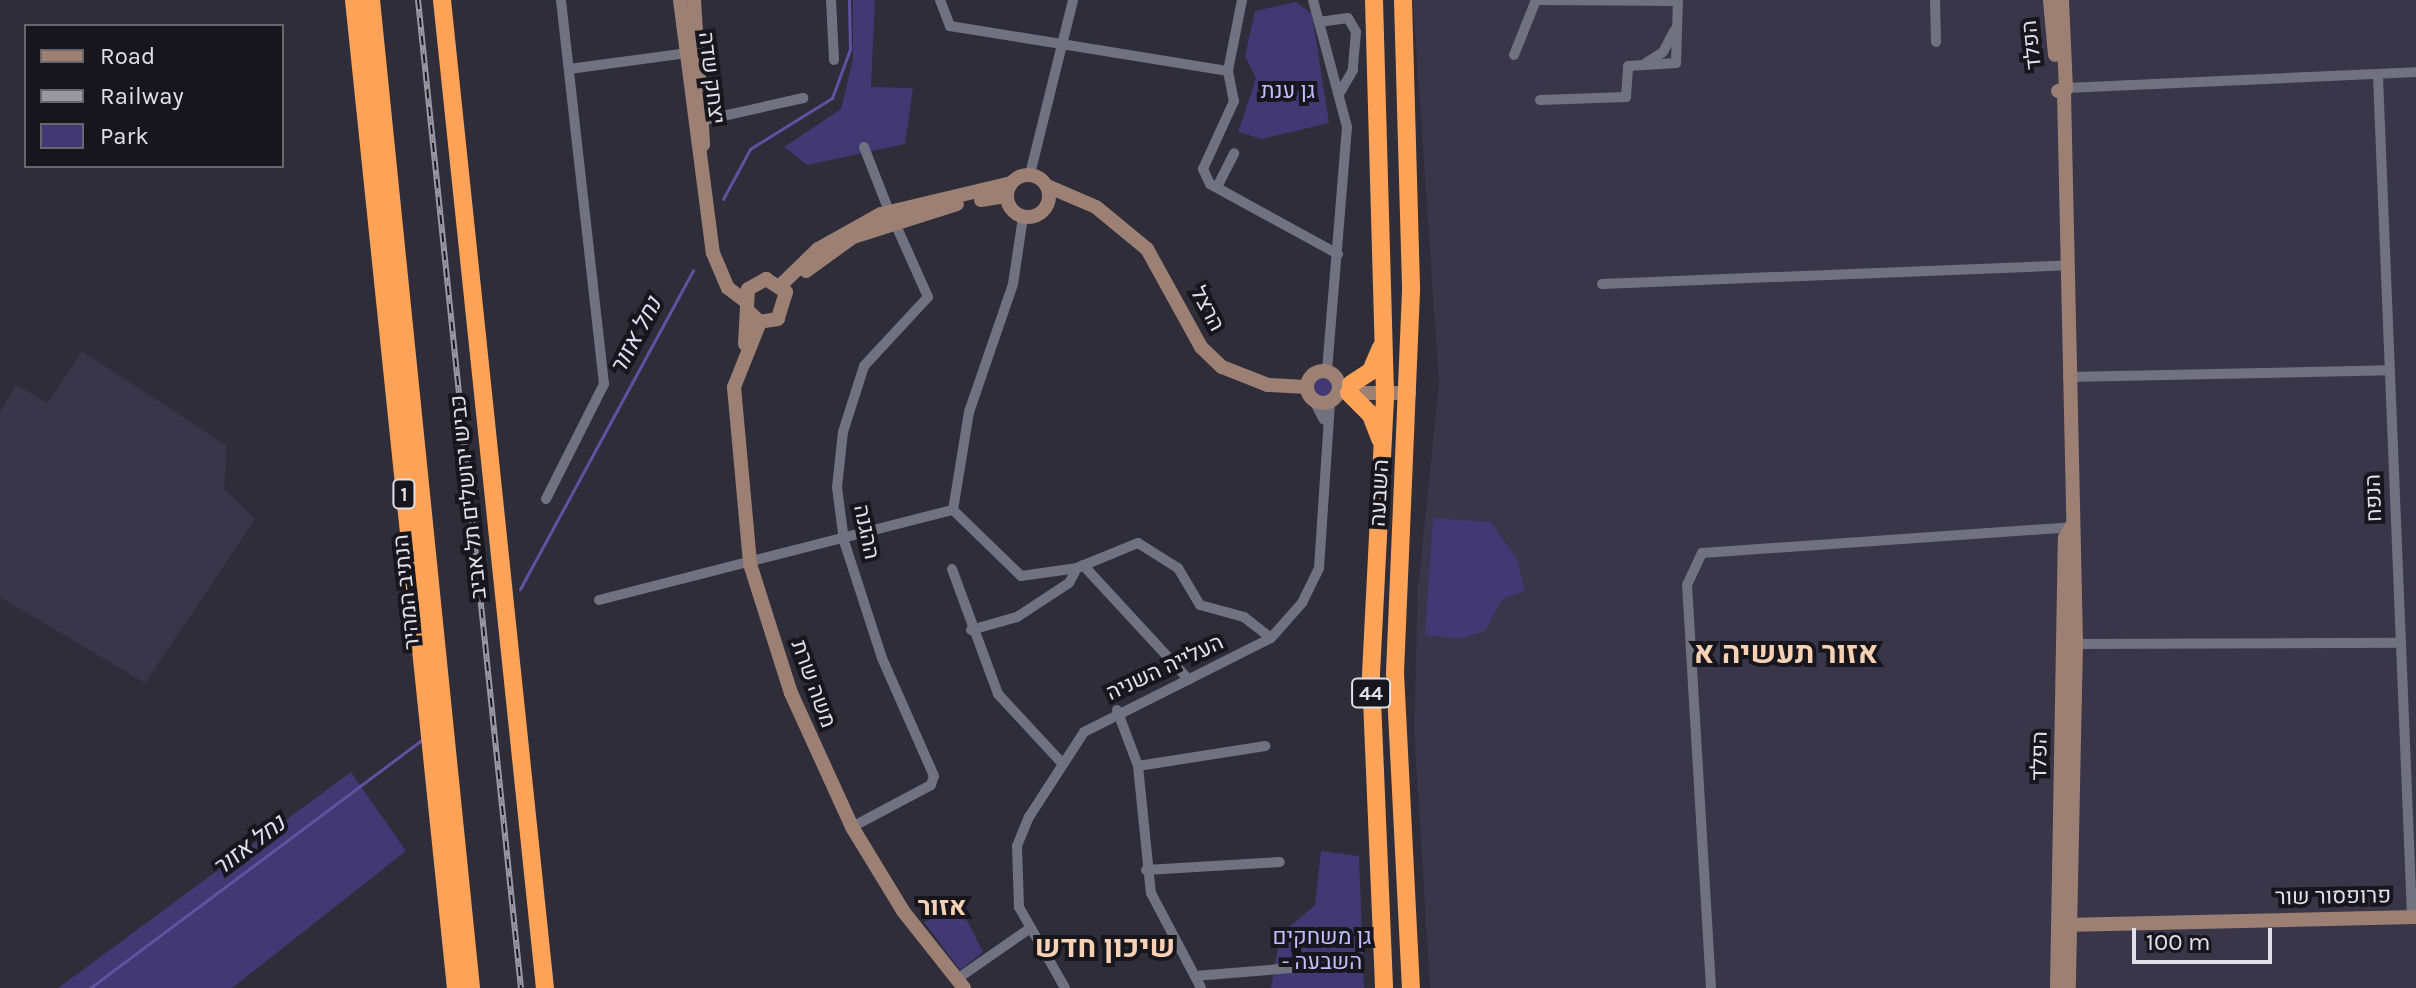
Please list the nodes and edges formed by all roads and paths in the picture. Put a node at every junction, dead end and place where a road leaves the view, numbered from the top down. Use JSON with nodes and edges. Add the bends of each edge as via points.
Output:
{"nodes":[{"id":1,"x":354,"y":0,"type":"edge"},
{"id":2,"x":371,"y":0,"type":"edge"},
{"id":3,"x":442,"y":0,"type":"edge"},
{"id":4,"x":561,"y":0,"type":"edge"},
{"id":5,"x":680,"y":0,"type":"edge"},
{"id":6,"x":694,"y":0,"type":"edge"},
{"id":7,"x":831,"y":0,"type":"edge"},
{"id":8,"x":940,"y":0,"type":"edge"},
{"id":9,"x":1073,"y":0,"type":"edge"},
{"id":10,"x":1242,"y":0,"type":"edge"},
{"id":11,"x":1313,"y":0,"type":"edge"},
{"id":12,"x":1374,"y":0,"type":"edge"},
{"id":13,"x":1403,"y":0,"type":"edge"},
{"id":14,"x":1935,"y":0,"type":"edge"},
{"id":15,"x":2050,"y":0,"type":"edge"},
{"id":16,"x":2062,"y":0,"type":"edge"},
{"id":17,"x":1678,"y":1,"type":"edge"},
{"id":18,"x":1319,"y":22,"type":"junction"},
{"id":19,"x":1677,"y":26,"type":"junction"},
{"id":20,"x":1066,"y":39,"type":"junction"},
{"id":21,"x":1936,"y":42,"type":"dead end"},
{"id":22,"x":692,"y":53,"type":"junction"},
{"id":23,"x":1514,"y":55,"type":"dead end"},
{"id":24,"x":834,"y":60,"type":"dead end"},
{"id":25,"x":1642,"y":65,"type":"junction"},
{"id":26,"x":569,"y":69,"type":"junction"},
{"id":27,"x":1228,"y":71,"type":"junction"},
{"id":28,"x":2416,"y":72,"type":"edge"},
{"id":29,"x":2378,"y":77,"type":"junction"},
{"id":30,"x":2062,"y":89,"type":"junction"},
{"id":31,"x":1339,"y":94,"type":"junction"},
{"id":32,"x":803,"y":98,"type":"dead end"},
{"id":33,"x":1540,"y":100,"type":"dead end"},
{"id":34,"x":699,"y":122,"type":"junction"},
{"id":35,"x":864,"y":147,"type":"dead end"},
{"id":36,"x":1234,"y":153,"type":"dead end"},
{"id":37,"x":1030,"y":174,"type":"junction"},
{"id":38,"x":1217,"y":187,"type":"junction"},
{"id":39,"x":1009,"y":190,"type":"junction"},
{"id":40,"x":1048,"y":193,"type":"junction"},
{"id":41,"x":891,"y":216,"type":"junction"},
{"id":42,"x":1023,"y":217,"type":"junction"},
{"id":43,"x":1338,"y":254,"type":"junction"},
{"id":44,"x":2066,"y":265,"type":"junction"},
{"id":45,"x":1602,"y":284,"type":"dead end"},
{"id":46,"x":784,"y":289,"type":"junction"},
{"id":47,"x":747,"y":301,"type":"junction"},
{"id":48,"x":1384,"y":317,"type":"junction"},
{"id":49,"x":760,"y":322,"type":"junction"},
{"id":50,"x":744,"y":356,"type":"junction"},
{"id":51,"x":2389,"y":370,"type":"junction"},
{"id":52,"x":1327,"y":371,"type":"junction"},
{"id":53,"x":2068,"y":377,"type":"junction"},
{"id":54,"x":1306,"y":387,"type":"junction"},
{"id":55,"x":1337,"y":392,"type":"junction"},
{"id":56,"x":1385,"y":392,"type":"junction"},
{"id":57,"x":1409,"y":393,"type":"junction"},
{"id":58,"x":1383,"y":457,"type":"junction"},
{"id":59,"x":546,"y":499,"type":"dead end"},
{"id":60,"x":953,"y":510,"type":"junction"},
{"id":61,"x":2071,"y":527,"type":"junction"},
{"id":62,"x":844,"y":541,"type":"junction"},
{"id":63,"x":750,"y":564,"type":"junction"},
{"id":64,"x":1080,"y":566,"type":"junction"},
{"id":65,"x":952,"y":569,"type":"dead end"},
{"id":66,"x":599,"y":600,"type":"dead end"},
{"id":67,"x":971,"y":630,"type":"junction"},
{"id":68,"x":1271,"y":638,"type":"junction"},
{"id":69,"x":2399,"y":643,"type":"junction"},
{"id":70,"x":2076,"y":644,"type":"junction"},
{"id":71,"x":1189,"y":680,"type":"junction"},
{"id":72,"x":1117,"y":710,"type":"junction"},
{"id":73,"x":1265,"y":746,"type":"dead end"},
{"id":74,"x":1060,"y":761,"type":"junction"},
{"id":75,"x":1138,"y":766,"type":"junction"},
{"id":76,"x":852,"y":827,"type":"junction"},
{"id":77,"x":1280,"y":862,"type":"dead end"},
{"id":78,"x":1146,"y":870,"type":"junction"},
{"id":79,"x":2414,"y":917,"type":"edge"},
{"id":80,"x":2066,"y":925,"type":"junction"},
{"id":81,"x":1026,"y":931,"type":"junction"},
{"id":82,"x":1292,"y":968,"type":"dead end"},
{"id":83,"x":1195,"y":976,"type":"junction"},
{"id":84,"x":960,"y":983,"type":"edge"},
{"id":85,"x":456,"y":988,"type":"edge"},
{"id":86,"x":471,"y":988,"type":"edge"},
{"id":87,"x":545,"y":988,"type":"edge"},
{"id":88,"x":1065,"y":988,"type":"edge"},
{"id":89,"x":1201,"y":988,"type":"edge"},
{"id":90,"x":1384,"y":988,"type":"edge"},
{"id":91,"x":1411,"y":988,"type":"edge"},
{"id":92,"x":1711,"y":988,"type":"edge"},
{"id":93,"x":2057,"y":988,"type":"edge"},
{"id":94,"x":2069,"y":988,"type":"edge"}],
"edges":[{"from":1,"to":85,"type":"highway","number":"1"},
{"from":2,"to":86,"type":"highway","name":"הנתיב המהיר","number":"1"},
{"from":3,"to":87,"type":"highway","name":"כביש ירושלים תל אביב"},
{"from":4,"to":26,"type":"street"},
{"from":5,"to":22,"type":"street","name":"יצחק שדה"},
{"from":6,"to":22,"type":"street","name":"יצחק שדה"},
{"from":7,"to":24,"type":"street"},
{"from":8,"to":20,"type":"street","via":[[950,26]]},
{"from":9,"to":20,"type":"street"},
{"from":10,"to":27,"type":"street"},
{"from":11,"to":18,"type":"street"},
{"from":12,"to":48,"type":"highway","name":"השבעה","number":"44"},
{"from":13,"to":57,"type":"highway","name":"השבעה","number":"44"},
{"from":14,"to":21,"type":"street"},
{"from":15,"to":30,"type":"street","name":"הפלד"},
{"from":16,"to":30,"type":"street","name":"הפלד"},
{"from":17,"to":19,"type":"street"},
{"from":17,"to":23,"type":"street","via":[[1536,0]]},
{"from":18,"to":31,"type":"street"},
{"from":18,"to":31,"type":"street","via":[[1348,18],[1356,32],[1353,70]]},
{"from":19,"to":25,"type":"street","via":[[1663,52]]},
{"from":19,"to":25,"type":"street","via":[[1676,63]]},
{"from":20,"to":27,"type":"street"},
{"from":20,"to":37,"type":"street"},
{"from":22,"to":26,"type":"street"},
{"from":22,"to":34,"type":"street","name":"יצחק שדה"},
{"from":25,"to":33,"type":"street","via":[[1628,66],[1626,97]]},
{"from":26,"to":59,"type":"street","via":[[604,384]]},
{"from":27,"to":38,"type":"street","via":[[1234,101],[1203,169]]},
{"from":28,"to":29,"type":"street"},
{"from":29,"to":30,"type":"street"},
{"from":29,"to":51,"type":"street","name":"הנפח"},
{"from":30,"to":44,"type":"street","name":"הפלד"},
{"from":31,"to":43,"type":"street","via":[[1347,127]]},
{"from":32,"to":34,"type":"street"},
{"from":34,"to":47,"type":"street","name":"יצחק שדה","via":[[713,253],[724,280]]},
{"from":35,"to":41,"type":"street","name":"ההגנה"},
{"from":36,"to":38,"type":"street"},
{"from":37,"to":39,"type":"street"},
{"from":37,"to":40,"type":"street"},
{"from":38,"to":43,"type":"street"},
{"from":39,"to":41,"type":"street"},
{"from":39,"to":42,"type":"street"},
{"from":40,"to":42,"type":"street","via":[[1043,212]]},
{"from":40,"to":54,"type":"street","name":"הרצל","via":[[1096,207],[1147,249],[1201,347],[1222,367],[1268,385]]},
{"from":41,"to":46,"type":"street","via":[[853,237]]},
{"from":41,"to":62,"type":"street","name":"ההגנה","via":[[928,297],[879,346],[852,394],[838,467]]},
{"from":42,"to":60,"type":"street","via":[[1013,284],[969,412]]},
{"from":43,"to":52,"type":"street"},
{"from":44,"to":45,"type":"street"},
{"from":44,"to":53,"type":"street","name":"הפלד"},
{"from":46,"to":47,"type":"street","via":[[766,279]]},
{"from":46,"to":49,"type":"street","via":[[784,314]]},
{"from":47,"to":49,"type":"street"},
{"from":47,"to":50,"type":"street","name":"משה שרת"},
{"from":48,"to":55,"type":"highway","via":[[1376,364]]},
{"from":48,"to":56,"type":"highway","name":"השבעה","number":"44"},
{"from":49,"to":50,"type":"street","name":"משה שרת"},
{"from":50,"to":63,"type":"street","name":"משה שרת","via":[[734,427]]},
{"from":51,"to":53,"type":"street"},
{"from":51,"to":69,"type":"street","name":"הנפח"},
{"from":52,"to":54,"type":"street","via":[[1313,374]]},
{"from":52,"to":55,"type":"street"},
{"from":53,"to":61,"type":"street","name":"הפלד"},
{"from":54,"to":55,"type":"street"},
{"from":55,"to":56,"type":"street"},
{"from":55,"to":58,"type":"highway","via":[[1375,422]]},
{"from":55,"to":68,"type":"street","name":"העלייה השניה","via":[[1325,422],[1319,568],[1302,603]]},
{"from":56,"to":57,"type":"street"},
{"from":56,"to":58,"type":"highway","name":"השבעה","number":"44"},
{"from":57,"to":91,"type":"highway","name":"השבעה","number":"44","via":[[1395,673]]},
{"from":58,"to":90,"type":"highway","name":"השבעה","number":"44","via":[[1371,676]]},
{"from":60,"to":62,"type":"street"},
{"from":60,"to":64,"type":"street","via":[[1021,576]]},
{"from":61,"to":70,"type":"street","name":"הפלד"},
{"from":61,"to":80,"type":"street","name":"הפלד","via":[[2065,538]]},
{"from":61,"to":92,"type":"street","via":[[1702,553],[1687,585]]},
{"from":62,"to":63,"type":"street"},
{"from":62,"to":76,"type":"street","name":"ההגנה","via":[[882,658],[934,776],[931,785]]},
{"from":63,"to":66,"type":"street"},
{"from":63,"to":76,"type":"street","name":"משה שרת","via":[[791,693]]},
{"from":64,"to":67,"type":"street","via":[[1069,583],[1027,611]]},
{"from":64,"to":68,"type":"street","via":[[1138,543],[1178,568],[1200,605],[1244,617]]},
{"from":64,"to":71,"type":"street"},
{"from":65,"to":67,"type":"street"},
{"from":67,"to":74,"type":"street","via":[[1013,716]]},
{"from":68,"to":71,"type":"street","name":"העלייה השניה"},
{"from":69,"to":70,"type":"street"},
{"from":69,"to":79,"type":"street","name":"הנפח"},
{"from":70,"to":80,"type":"street","name":"הפלד"},
{"from":71,"to":72,"type":"street","name":"העלייה השניה"},
{"from":72,"to":74,"type":"street","name":"העלייה השניה"},
{"from":72,"to":75,"type":"street"},
{"from":73,"to":75,"type":"street"},
{"from":74,"to":81,"type":"street","name":"העלייה השניה","via":[[1017,846],[1014,875]]},
{"from":75,"to":78,"type":"street"},
{"from":76,"to":84,"type":"street","name":"משה שרת","via":[[903,911]]},
{"from":77,"to":78,"type":"street"},
{"from":78,"to":83,"type":"street","via":[[1161,920]]},
{"from":79,"to":80,"type":"street","name":"פרופסור שור"},
{"from":80,"to":93,"type":"street","name":"הפלד"},
{"from":80,"to":94,"type":"street","name":"הפלד"},
{"from":81,"to":84,"type":"street"},
{"from":81,"to":88,"type":"street","name":"העלייה השניה"},
{"from":82,"to":83,"type":"street"},
{"from":83,"to":89,"type":"street"}]}
